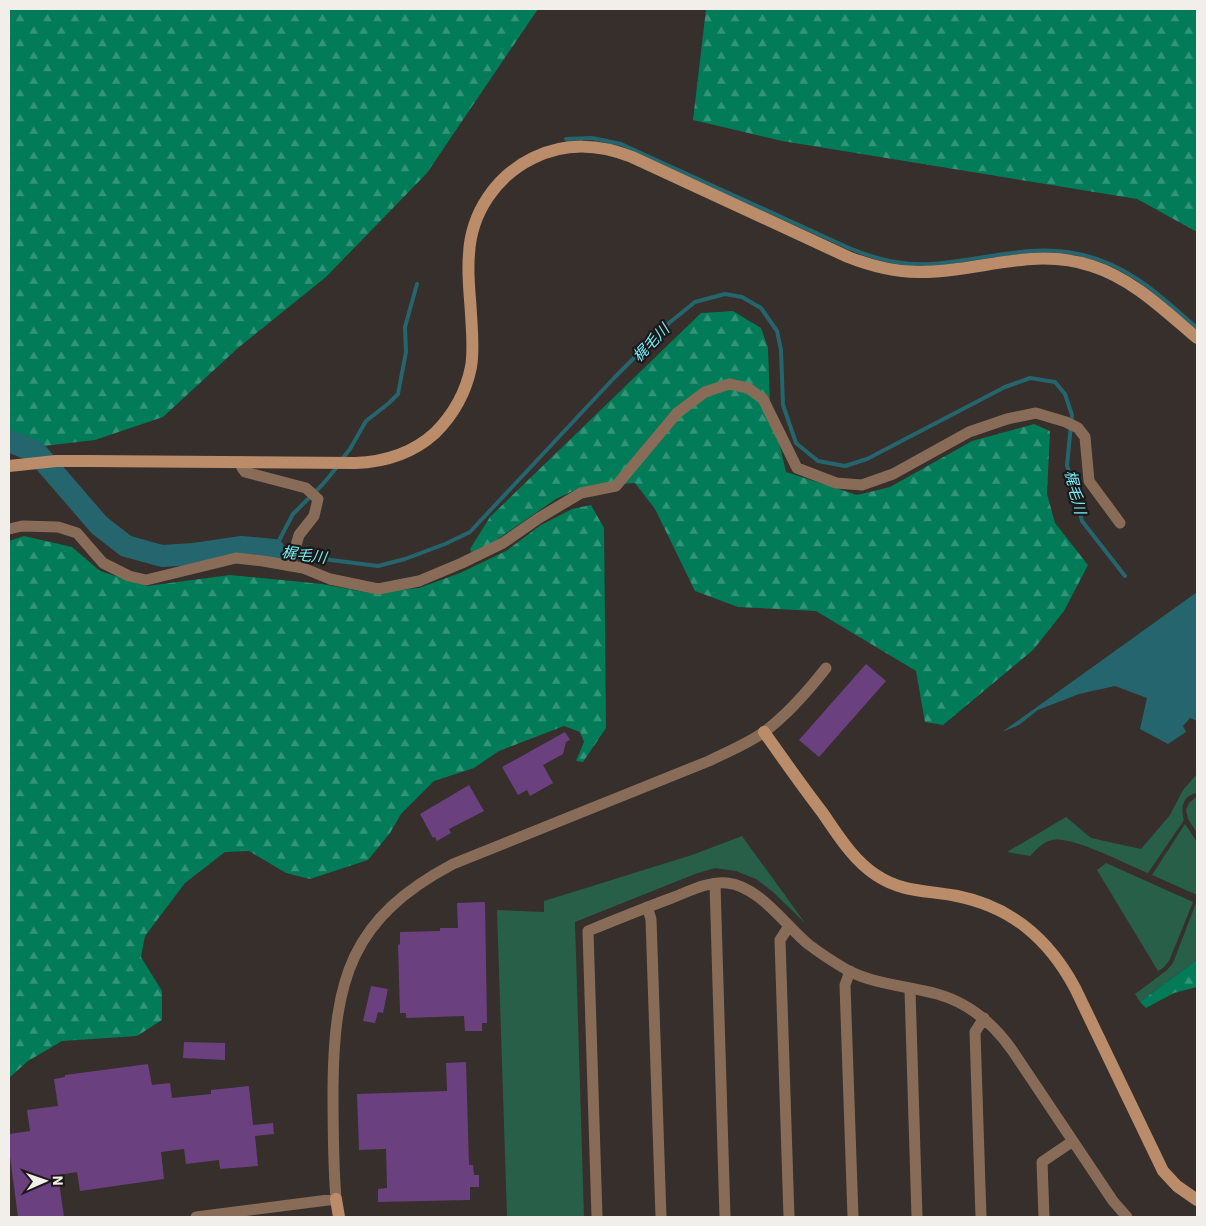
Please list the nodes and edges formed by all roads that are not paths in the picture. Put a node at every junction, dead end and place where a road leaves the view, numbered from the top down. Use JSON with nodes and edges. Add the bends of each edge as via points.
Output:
{"nodes":[{"id":1,"x":1197,"y":338,"type":"edge"},
{"id":2,"x":241,"y":462,"type":"junction"},
{"id":3,"x":9,"y":466,"type":"edge"},
{"id":4,"x":1120,"y":523,"type":"dead end"},
{"id":5,"x":9,"y":529,"type":"edge"},
{"id":6,"x":291,"y":563,"type":"junction"},
{"id":7,"x":826,"y":668,"type":"dead end"},
{"id":8,"x":764,"y":732,"type":"junction"},
{"id":9,"x":715,"y":884,"type":"junction"},
{"id":10,"x":647,"y":907,"type":"junction"},
{"id":11,"x":789,"y":926,"type":"junction"},
{"id":12,"x":850,"y":971,"type":"junction"},
{"id":13,"x":910,"y":990,"type":"junction"},
{"id":14,"x":984,"y":1018,"type":"junction"},
{"id":15,"x":1073,"y":1141,"type":"junction"},
{"id":16,"x":336,"y":1199,"type":"junction"},
{"id":17,"x":1197,"y":1200,"type":"edge"},
{"id":18,"x":210,"y":1216,"type":"edge"},
{"id":19,"x":196,"y":1217,"type":"edge"},
{"id":20,"x":339,"y":1217,"type":"edge"},
{"id":21,"x":597,"y":1217,"type":"edge"},
{"id":22,"x":661,"y":1217,"type":"edge"},
{"id":23,"x":725,"y":1217,"type":"edge"},
{"id":24,"x":789,"y":1217,"type":"edge"},
{"id":25,"x":853,"y":1217,"type":"edge"},
{"id":26,"x":917,"y":1217,"type":"edge"},
{"id":27,"x":980,"y":1217,"type":"edge"},
{"id":28,"x":1044,"y":1217,"type":"edge"},
{"id":29,"x":1127,"y":1217,"type":"edge"}],
"edges":[{"from":1,"to":2,"type":"street","via":[[1138,289],[1092,266],[1041,258],[933,272],[904,272],[876,267],[619,152],[592,146],[564,148],[537,156],[513,170],[493,190],[479,213],[468,254],[470,368],[463,394],[440,428],[408,451],[382,460],[356,463]]},
{"from":2,"to":3,"type":"street","via":[[73,461]]},
{"from":2,"to":6,"type":"street","via":[[249,474],[303,487],[314,495],[314,516],[300,531]]},
{"from":4,"to":6,"type":"street","via":[[1089,481],[1085,437],[1078,428],[1066,422],[1036,413],[1007,418],[969,432],[893,474],[862,485],[836,482],[797,468],[762,399],[748,388],[729,384],[705,392],[677,413],[616,486],[581,493],[503,543],[418,581],[378,590],[330,579]]},
{"from":5,"to":6,"type":"street","via":[[58,527],[77,534],[103,563],[129,576],[146,580],[236,558]]},
{"from":7,"to":8,"type":"street"},
{"from":8,"to":16,"type":"street","via":[[709,761],[453,864],[414,886],[384,912],[352,960],[339,1000],[333,1080]]},
{"from":8,"to":17,"type":"street","via":[[850,851],[875,875],[912,890],[957,896],[1000,910],[1046,944],[1075,988],[1163,1171]]},
{"from":9,"to":10,"type":"street","via":[[701,886]]},
{"from":9,"to":11,"type":"street","via":[[739,885],[752,892]]},
{"from":9,"to":23,"type":"street"},
{"from":10,"to":21,"type":"street","via":[[588,931]]},
{"from":10,"to":22,"type":"street","via":[[652,919]]},
{"from":11,"to":12,"type":"street","via":[[826,957]]},
{"from":11,"to":24,"type":"street","via":[[780,940]]},
{"from":12,"to":13,"type":"street"},
{"from":12,"to":25,"type":"street","via":[[845,985]]},
{"from":13,"to":14,"type":"street","via":[[953,1000]]},
{"from":13,"to":26,"type":"street"},
{"from":14,"to":15,"type":"street","via":[[1007,1043]]},
{"from":14,"to":27,"type":"street","via":[[975,1032]]},
{"from":15,"to":28,"type":"street","via":[[1042,1162]]},
{"from":15,"to":29,"type":"street"},
{"from":16,"to":18,"type":"street"},
{"from":16,"to":20,"type":"street"},
{"from":18,"to":19,"type":"street"}]}
